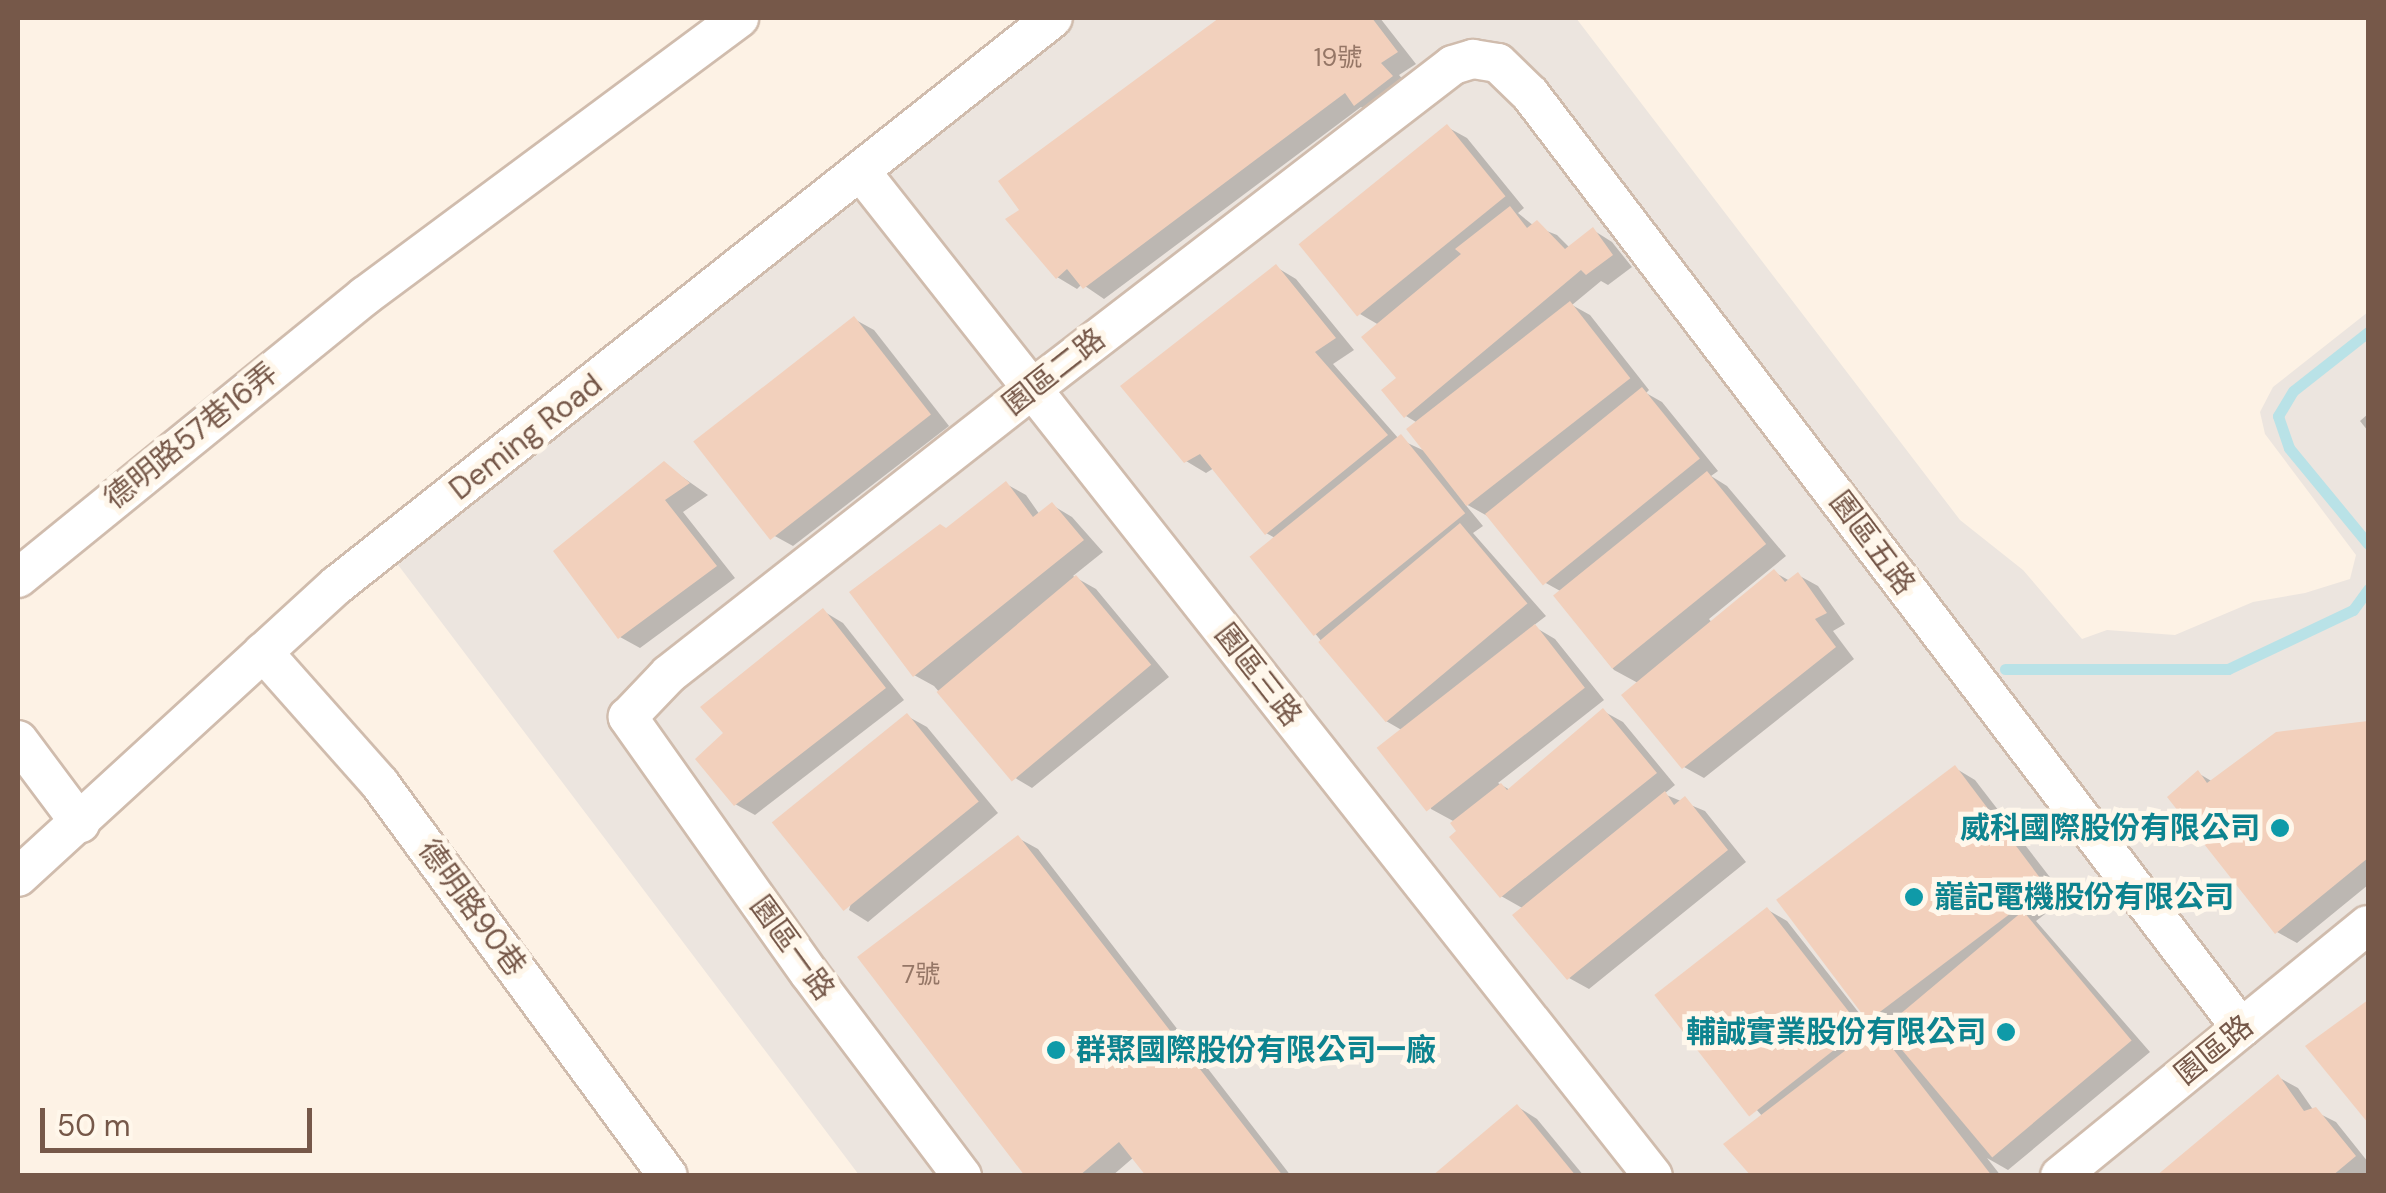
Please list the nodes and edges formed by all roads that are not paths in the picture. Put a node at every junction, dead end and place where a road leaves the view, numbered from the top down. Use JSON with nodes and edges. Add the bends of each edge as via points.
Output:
{"nodes":[{"id":1,"x":739,"y":18,"type":"edge"},
{"id":2,"x":1053,"y":18,"type":"edge"},
{"id":3,"x":1498,"y":63,"type":"joint"},
{"id":4,"x":862,"y":173,"type":"junction"},
{"id":5,"x":1032,"y":389,"type":"junction"},
{"id":6,"x":18,"y":578,"type":"edge"},
{"id":7,"x":262,"y":652,"type":"junction"},
{"id":8,"x":628,"y":717,"type":"joint"},
{"id":9,"x":18,"y":740,"type":"edge"},
{"id":10,"x":80,"y":822,"type":"junction"},
{"id":11,"x":18,"y":877,"type":"edge"},
{"id":12,"x":2368,"y":924,"type":"edge"},
{"id":13,"x":2241,"y":1028,"type":"junction"},
{"id":14,"x":668,"y":1176,"type":"edge"},
{"id":15,"x":962,"y":1176,"type":"edge"},
{"id":16,"x":1653,"y":1176,"type":"edge"},
{"id":17,"x":2060,"y":1176,"type":"edge"}],
"edges":[{"from":1,"to":6,"type":"street","name":"德明路57巷16弄","via":[[365,296]]},
{"from":2,"to":4,"type":"street","name":"Deming Road"},
{"from":3,"to":5,"type":"street","name":"園區二路","via":[[1452,65]]},
{"from":3,"to":13,"type":"street","name":"園區五路","via":[[1530,94]]},
{"from":4,"to":5,"type":"street","name":"園區三路"},
{"from":4,"to":7,"type":"street","name":"Deming Road"},
{"from":5,"to":8,"type":"street","name":"園區二路","via":[[669,674]]},
{"from":5,"to":16,"type":"street","name":"園區三路"},
{"from":7,"to":10,"type":"street","name":"Deming Road"},
{"from":7,"to":14,"type":"street","name":"德明路90巷","via":[[380,784]]},
{"from":8,"to":15,"type":"street","name":"園區一路"},
{"from":9,"to":10,"type":"street"},
{"from":10,"to":11,"type":"street","name":"Deming Road"},
{"from":12,"to":13,"type":"street","name":"園區路"},
{"from":13,"to":17,"type":"street","name":"園區路"}]}
